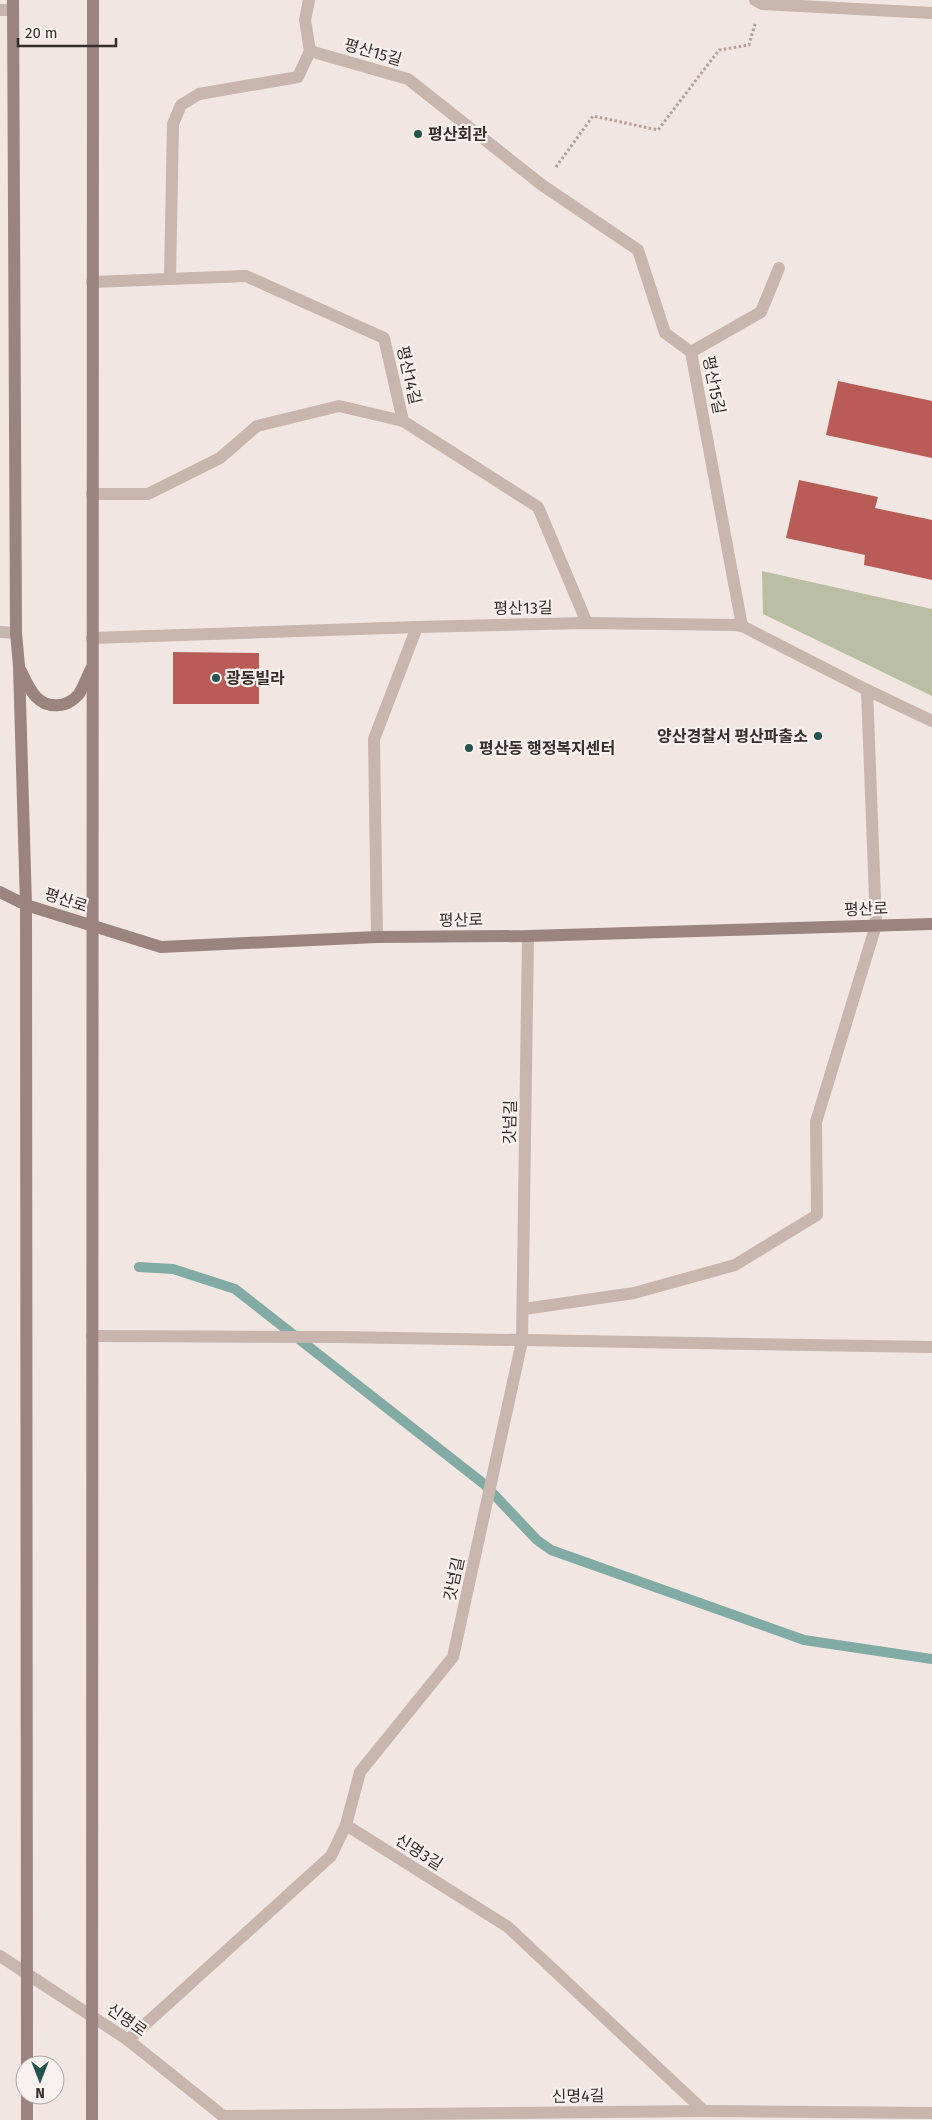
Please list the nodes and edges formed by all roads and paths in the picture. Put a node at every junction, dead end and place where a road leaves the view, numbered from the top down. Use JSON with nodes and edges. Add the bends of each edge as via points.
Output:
{"nodes":[{"id":1,"x":93,"y":0,"type":"edge"},
{"id":2,"x":309,"y":0,"type":"edge"},
{"id":3,"x":758,"y":2,"type":"edge"},
{"id":4,"x":9,"y":6,"type":"edge"},
{"id":5,"x":932,"y":13,"type":"edge"},
{"id":6,"x":310,"y":51,"type":"junction"},
{"id":7,"x":542,"y":186,"type":"junction"},
{"id":8,"x":779,"y":268,"type":"dead end"},
{"id":9,"x":170,"y":279,"type":"junction"},
{"id":10,"x":92,"y":282,"type":"junction"},
{"id":11,"x":691,"y":352,"type":"junction"},
{"id":12,"x":403,"y":421,"type":"junction"},
{"id":13,"x":92,"y":494,"type":"junction"},
{"id":14,"x":587,"y":623,"type":"junction"},
{"id":15,"x":742,"y":626,"type":"junction"},
{"id":16,"x":417,"y":627,"type":"junction"},
{"id":17,"x":0,"y":632,"type":"edge"},
{"id":18,"x":16,"y":633,"type":"junction"},
{"id":19,"x":92,"y":638,"type":"junction"},
{"id":20,"x":92,"y":665,"type":"junction"},
{"id":21,"x":19,"y":666,"type":"junction"},
{"id":22,"x":867,"y":690,"type":"junction"},
{"id":23,"x":932,"y":721,"type":"edge"},
{"id":24,"x":0,"y":892,"type":"edge"},
{"id":25,"x":26,"y":904,"type":"junction"},
{"id":26,"x":932,"y":924,"type":"edge"},
{"id":27,"x":876,"y":925,"type":"junction"},
{"id":28,"x":93,"y":926,"type":"junction"},
{"id":29,"x":528,"y":936,"type":"junction"},
{"id":30,"x":377,"y":937,"type":"junction"},
{"id":31,"x":524,"y":1309,"type":"junction"},
{"id":32,"x":92,"y":1336,"type":"junction"},
{"id":33,"x":522,"y":1342,"type":"junction"},
{"id":34,"x":932,"y":1347,"type":"edge"},
{"id":35,"x":346,"y":1825,"type":"junction"},
{"id":36,"x":0,"y":1956,"type":"edge"},
{"id":37,"x":26,"y":1972,"type":"junction"},
{"id":38,"x":92,"y":2015,"type":"junction"},
{"id":39,"x":128,"y":2040,"type":"junction"},
{"id":40,"x":27,"y":2055,"type":"edge"},
{"id":41,"x":27,"y":2105,"type":"edge"},
{"id":42,"x":704,"y":2111,"type":"junction"},
{"id":43,"x":932,"y":2113,"type":"edge"},
{"id":44,"x":226,"y":2118,"type":"edge"},
{"id":45,"x":27,"y":2120,"type":"edge"},
{"id":46,"x":92,"y":2120,"type":"edge"}],
"edges":[{"from":1,"to":10,"type":"main road"},
{"from":2,"to":6,"type":"street","via":[[305,20]]},
{"from":3,"to":5,"type":"street"},
{"from":3,"to":7,"type":"path","via":[[749,45],[719,50],[658,130],[593,116]]},
{"from":4,"to":18,"type":"main road"},
{"from":6,"to":7,"type":"street","name":"평산15길","via":[[408,79]]},
{"from":6,"to":9,"type":"street","via":[[298,77],[199,94],[181,105],[173,124]]},
{"from":7,"to":11,"type":"street","name":"평산15길","via":[[638,250],[665,333]]},
{"from":8,"to":11,"type":"street","via":[[761,312]]},
{"from":9,"to":10,"type":"street","name":"평산14길"},
{"from":9,"to":12,"type":"street","name":"평산14길","via":[[246,276],[384,338]]},
{"from":10,"to":13,"type":"main road"},
{"from":11,"to":15,"type":"street","name":"평산15길"},
{"from":12,"to":13,"type":"street","via":[[339,406],[257,426],[220,458],[148,494]]},
{"from":12,"to":14,"type":"street","name":"평산14길","via":[[538,507]]},
{"from":13,"to":19,"type":"main road"},
{"from":14,"to":15,"type":"street","name":"평산13길"},
{"from":14,"to":16,"type":"street","name":"평산13길"},
{"from":15,"to":22,"type":"street","name":"평산13길"},
{"from":16,"to":19,"type":"street","name":"평산13길"},
{"from":16,"to":30,"type":"street","via":[[374,739]]},
{"from":17,"to":18,"type":"street"},
{"from":18,"to":21,"type":"main road"},
{"from":19,"to":20,"type":"main road"},
{"from":20,"to":21,"type":"main road","via":[[78,694],[71,701],[56,706],[36,698]]},
{"from":20,"to":28,"type":"main road"},
{"from":21,"to":25,"type":"main road"},
{"from":22,"to":23,"type":"street","name":"평산13길"},
{"from":22,"to":27,"type":"street"},
{"from":24,"to":25,"type":"main road","name":"평산로"},
{"from":25,"to":28,"type":"main road","name":"평산로"},
{"from":25,"to":37,"type":"main road"},
{"from":26,"to":27,"type":"main road","name":"평산로"},
{"from":27,"to":29,"type":"main road","name":"평산로"},
{"from":27,"to":31,"type":"street","via":[[816,1122],[817,1215],[736,1265],[634,1293]]},
{"from":28,"to":30,"type":"main road","name":"평산로","via":[[161,947]]},
{"from":28,"to":32,"type":"main road"},
{"from":29,"to":30,"type":"main road","name":"평산로"},
{"from":29,"to":31,"type":"street","name":"갓넘길"},
{"from":31,"to":33,"type":"street","name":"갓넘길"},
{"from":32,"to":33,"type":"street"},
{"from":32,"to":38,"type":"main road"},
{"from":33,"to":34,"type":"street"},
{"from":33,"to":35,"type":"street","name":"갓넘길","via":[[453,1657],[360,1772]]},
{"from":35,"to":39,"type":"street","via":[[331,1856]]},
{"from":35,"to":42,"type":"street","name":"신명3길","via":[[508,1927]]},
{"from":36,"to":37,"type":"street","name":"신명로"},
{"from":37,"to":38,"type":"street","name":"신명로"},
{"from":37,"to":40,"type":"main road"},
{"from":38,"to":39,"type":"street","name":"신명로"},
{"from":38,"to":46,"type":"main road"},
{"from":39,"to":44,"type":"street","name":"신명로"},
{"from":41,"to":45,"type":"main road"},
{"from":42,"to":43,"type":"street","name":"신명4길"},
{"from":42,"to":44,"type":"street","name":"신명4길"}]}
